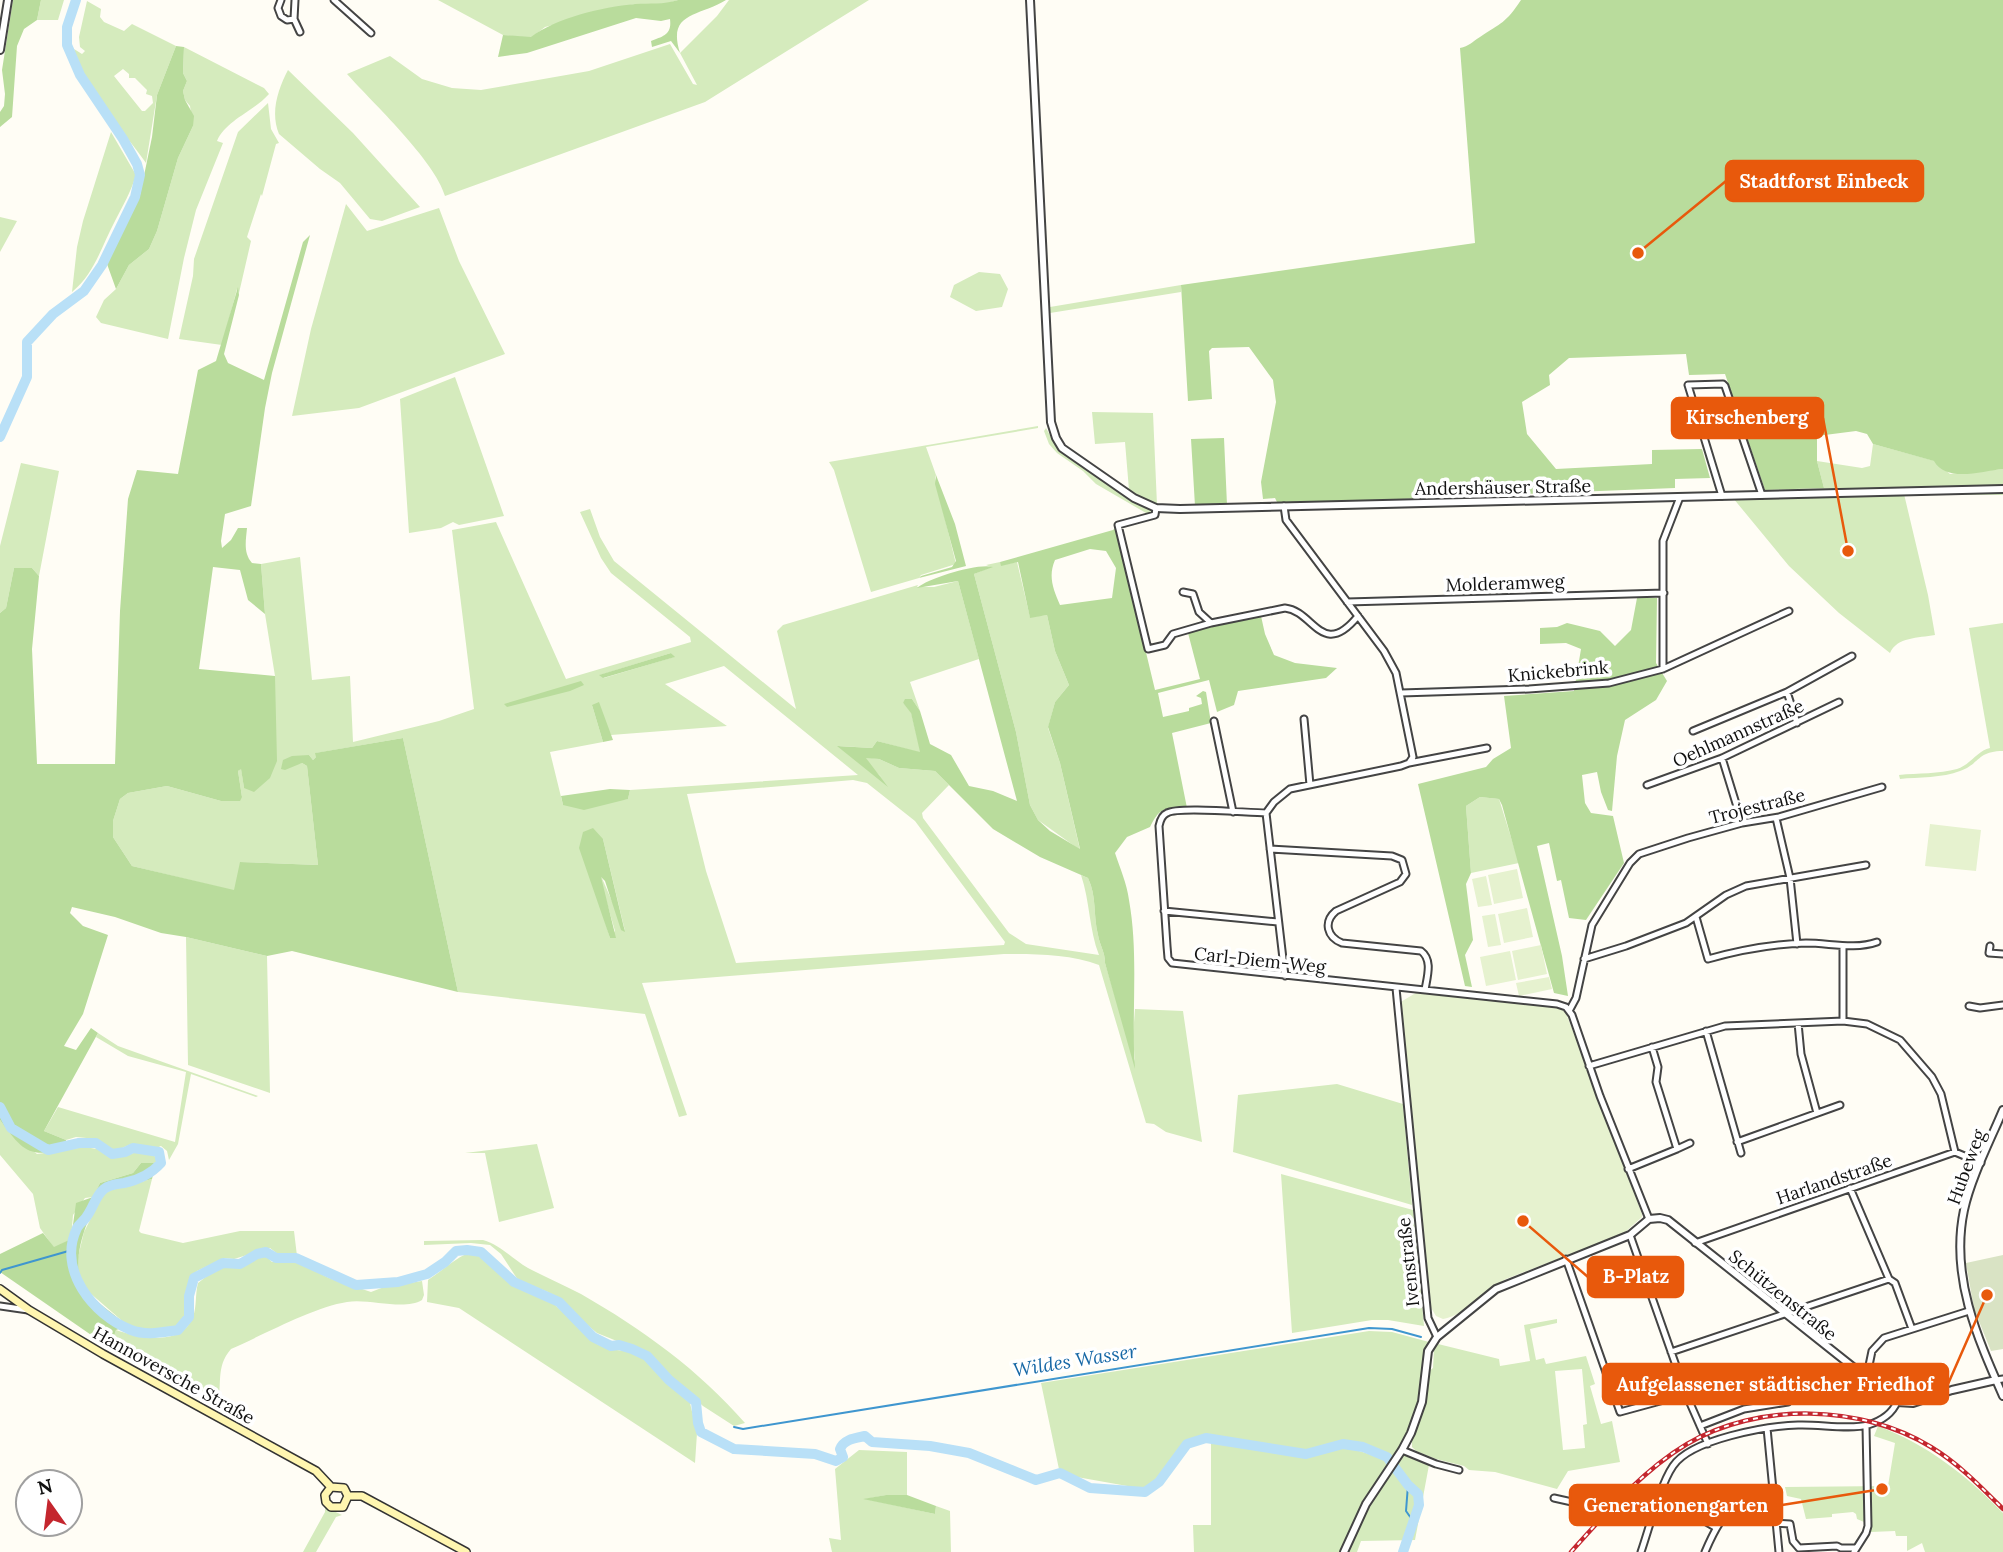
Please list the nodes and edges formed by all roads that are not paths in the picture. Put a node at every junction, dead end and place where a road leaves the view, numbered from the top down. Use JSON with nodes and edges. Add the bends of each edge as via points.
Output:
{"nodes":[{"id":1,"x":8,"y":0,"type":"edge"},
{"id":2,"x":281,"y":0,"type":"edge"},
{"id":3,"x":295,"y":0,"type":"edge"},
{"id":4,"x":334,"y":0,"type":"edge"},
{"id":5,"x":1030,"y":0,"type":"edge"},
{"id":6,"x":294,"y":19,"type":"junction"},
{"id":7,"x":300,"y":32,"type":"dead end"},
{"id":8,"x":371,"y":33,"type":"dead end"},
{"id":9,"x":0,"y":50,"type":"edge"},
{"id":10,"x":2003,"y":489,"type":"edge"},
{"id":11,"x":1762,"y":495,"type":"junction"},
{"id":12,"x":1722,"y":496,"type":"junction"},
{"id":13,"x":1680,"y":497,"type":"junction"},
{"id":14,"x":1284,"y":506,"type":"junction"},
{"id":15,"x":1156,"y":508,"type":"junction"},
{"id":16,"x":1183,"y":592,"type":"dead end"},
{"id":17,"x":1664,"y":593,"type":"junction"},
{"id":18,"x":1348,"y":602,"type":"junction"},
{"id":19,"x":1789,"y":611,"type":"dead end"},
{"id":20,"x":1358,"y":616,"type":"junction"},
{"id":21,"x":1211,"y":623,"type":"junction"},
{"id":22,"x":1852,"y":656,"type":"dead end"},
{"id":23,"x":1663,"y":669,"type":"junction"},
{"id":24,"x":1787,"y":692,"type":"junction"},
{"id":25,"x":1401,"y":693,"type":"junction"},
{"id":26,"x":1839,"y":702,"type":"dead end"},
{"id":27,"x":1304,"y":719,"type":"dead end"},
{"id":28,"x":1214,"y":721,"type":"dead end"},
{"id":29,"x":1797,"y":723,"type":"junction"},
{"id":30,"x":1693,"y":731,"type":"dead end"},
{"id":31,"x":1487,"y":748,"type":"dead end"},
{"id":32,"x":1723,"y":758,"type":"junction"},
{"id":33,"x":1411,"y":760,"type":"junction"},
{"id":34,"x":1310,"y":785,"type":"junction"},
{"id":35,"x":1647,"y":785,"type":"dead end"},
{"id":36,"x":1882,"y":787,"type":"dead end"},
{"id":37,"x":1233,"y":812,"type":"junction"},
{"id":38,"x":1266,"y":813,"type":"junction"},
{"id":39,"x":1776,"y":818,"type":"junction"},
{"id":40,"x":1742,"y":823,"type":"junction"},
{"id":41,"x":1270,"y":849,"type":"junction"},
{"id":42,"x":1866,"y":865,"type":"dead end"},
{"id":43,"x":1790,"y":878,"type":"junction"},
{"id":44,"x":1164,"y":911,"type":"junction"},
{"id":45,"x":1696,"y":917,"type":"junction"},
{"id":46,"x":1278,"y":922,"type":"junction"},
{"id":47,"x":1877,"y":942,"type":"dead end"},
{"id":48,"x":1797,"y":944,"type":"junction"},
{"id":49,"x":1843,"y":946,"type":"junction"},
{"id":50,"x":1990,"y":946,"type":"dead end"},
{"id":51,"x":2003,"y":954,"type":"edge"},
{"id":52,"x":1584,"y":959,"type":"junction"},
{"id":53,"x":1285,"y":976,"type":"junction"},
{"id":54,"x":1396,"y":988,"type":"junction"},
{"id":55,"x":1425,"y":990,"type":"junction"},
{"id":56,"x":2003,"y":1005,"type":"edge"},
{"id":57,"x":1969,"y":1006,"type":"dead end"},
{"id":58,"x":1569,"y":1011,"type":"junction"},
{"id":59,"x":1843,"y":1021,"type":"junction"},
{"id":60,"x":1798,"y":1023,"type":"junction"},
{"id":61,"x":1706,"y":1031,"type":"junction"},
{"id":62,"x":1652,"y":1046,"type":"junction"},
{"id":63,"x":1589,"y":1066,"type":"junction"},
{"id":64,"x":1840,"y":1105,"type":"dead end"},
{"id":65,"x":2003,"y":1110,"type":"edge"},
{"id":66,"x":1817,"y":1113,"type":"junction"},
{"id":67,"x":1737,"y":1142,"type":"junction"},
{"id":68,"x":1690,"y":1143,"type":"dead end"},
{"id":69,"x":1676,"y":1149,"type":"junction"},
{"id":70,"x":1955,"y":1152,"type":"junction"},
{"id":71,"x":1741,"y":1153,"type":"dead end"},
{"id":72,"x":1981,"y":1163,"type":"junction"},
{"id":73,"x":1628,"y":1169,"type":"junction"},
{"id":74,"x":1850,"y":1188,"type":"junction"},
{"id":75,"x":1646,"y":1220,"type":"junction"},
{"id":76,"x":1630,"y":1235,"type":"junction"},
{"id":77,"x":1695,"y":1243,"type":"junction"},
{"id":78,"x":1566,"y":1259,"type":"junction"},
{"id":79,"x":1889,"y":1279,"type":"junction"},
{"id":80,"x":2,"y":1293,"type":"edge"},
{"id":81,"x":0,"y":1305,"type":"edge"},
{"id":82,"x":29,"y":1310,"type":"junction"},
{"id":83,"x":1969,"y":1311,"type":"junction"},
{"id":84,"x":1783,"y":1314,"type":"junction"},
{"id":85,"x":1912,"y":1328,"type":"junction"},
{"id":86,"x":1437,"y":1337,"type":"junction"},
{"id":87,"x":1671,"y":1352,"type":"junction"},
{"id":88,"x":1999,"y":1379,"type":"edge"},
{"id":89,"x":1866,"y":1380,"type":"junction"},
{"id":90,"x":1686,"y":1394,"type":"junction"},
{"id":91,"x":2003,"y":1396,"type":"edge"},
{"id":92,"x":1788,"y":1402,"type":"dead end"},
{"id":93,"x":1897,"y":1402,"type":"junction"},
{"id":94,"x":1700,"y":1426,"type":"junction"},
{"id":95,"x":1866,"y":1426,"type":"junction"},
{"id":96,"x":1766,"y":1428,"type":"junction"},
{"id":97,"x":1708,"y":1444,"type":"junction"},
{"id":98,"x":1402,"y":1450,"type":"junction"},
{"id":99,"x":1459,"y":1470,"type":"dead end"},
{"id":100,"x":331,"y":1487,"type":"junction"},
{"id":101,"x":1772,"y":1489,"type":"junction"},
{"id":102,"x":348,"y":1496,"type":"junction"},
{"id":103,"x":1554,"y":1498,"type":"dead end"},
{"id":104,"x":1657,"y":1503,"type":"junction"},
{"id":105,"x":1776,"y":1523,"type":"junction"},
{"id":106,"x":1715,"y":1527,"type":"junction"},
{"id":107,"x":1843,"y":1550,"type":"edge"},
{"id":108,"x":1855,"y":1550,"type":"edge"},
{"id":109,"x":466,"y":1552,"type":"edge"},
{"id":110,"x":1345,"y":1552,"type":"edge"},
{"id":111,"x":1642,"y":1552,"type":"edge"},
{"id":112,"x":1705,"y":1552,"type":"edge"},
{"id":113,"x":1779,"y":1552,"type":"edge"}],
"edges":[{"from":1,"to":9,"type":"street"},
{"from":2,"to":6,"type":"street","via":[[281,16]]},
{"from":3,"to":6,"type":"street"},
{"from":4,"to":8,"type":"street"},
{"from":5,"to":15,"type":"street","via":[[1051,422],[1062,447],[1134,498]]},
{"from":6,"to":7,"type":"street"},
{"from":10,"to":11,"type":"street","name":"Andershäuser Straße"},
{"from":11,"to":12,"type":"street","name":"Andershäuser Straße"},
{"from":11,"to":12,"type":"street","via":[[1725,386],[1688,385]]},
{"from":12,"to":13,"type":"street","name":"Andershäuser Straße"},
{"from":13,"to":14,"type":"street","name":"Andershäuser Straße"},
{"from":13,"to":17,"type":"street","via":[[1663,541]]},
{"from":14,"to":15,"type":"street","name":"Andershäuser Straße"},
{"from":14,"to":18,"type":"street","via":[[1286,520]]},
{"from":15,"to":21,"type":"street","via":[[1155,515],[1118,525],[1148,649],[1165,645],[1173,634]]},
{"from":16,"to":21,"type":"street","via":[[1193,594],[1199,612]]},
{"from":17,"to":18,"type":"street","name":"Molderamweg"},
{"from":17,"to":23,"type":"street"},
{"from":18,"to":20,"type":"street"},
{"from":19,"to":23,"type":"street","name":"Knickebrink"},
{"from":20,"to":21,"type":"street","via":[[1331,634],[1321,633],[1293,609],[1285,608]]},
{"from":20,"to":25,"type":"street","via":[[1384,651]]},
{"from":22,"to":24,"type":"street"},
{"from":23,"to":25,"type":"street","name":"Knickebrink","via":[[1609,683]]},
{"from":24,"to":29,"type":"street"},
{"from":24,"to":30,"type":"street"},
{"from":25,"to":33,"type":"street"},
{"from":26,"to":29,"type":"street","name":"Oehlmannstraße"},
{"from":27,"to":34,"type":"street"},
{"from":28,"to":37,"type":"street"},
{"from":29,"to":32,"type":"street","name":"Oehlmannstraße"},
{"from":31,"to":33,"type":"street"},
{"from":32,"to":35,"type":"street","name":"Oehlmannstraße"},
{"from":32,"to":40,"type":"street"},
{"from":33,"to":34,"type":"street"},
{"from":34,"to":38,"type":"street","via":[[1290,789]]},
{"from":36,"to":39,"type":"street","name":"Trojestraße"},
{"from":37,"to":38,"type":"street","name":"Carl-Diem-Weg"},
{"from":37,"to":44,"type":"street","name":"Carl-Diem-Weg","via":[[1168,812],[1161,818]]},
{"from":38,"to":41,"type":"street"},
{"from":39,"to":40,"type":"street","name":"Trojestraße"},
{"from":39,"to":43,"type":"street"},
{"from":40,"to":52,"type":"street","name":"Trojestraße","via":[[1639,854],[1592,925]]},
{"from":41,"to":46,"type":"street"},
{"from":41,"to":55,"type":"street","via":[[1402,860],[1406,874],[1400,883],[1336,911],[1328,926],[1332,937],[1342,943],[1421,951],[1429,961]]},
{"from":42,"to":43,"type":"street"},
{"from":43,"to":45,"type":"street","via":[[1746,886]]},
{"from":43,"to":48,"type":"street"},
{"from":44,"to":46,"type":"street"},
{"from":44,"to":53,"type":"street","name":"Carl-Diem-Weg","via":[[1172,963]]},
{"from":45,"to":48,"type":"street","via":[[1708,959]]},
{"from":45,"to":52,"type":"street"},
{"from":46,"to":53,"type":"street"},
{"from":47,"to":49,"type":"street"},
{"from":48,"to":49,"type":"street"},
{"from":49,"to":59,"type":"street"},
{"from":50,"to":51,"type":"street","via":[[1989,953]]},
{"from":52,"to":58,"type":"street"},
{"from":53,"to":54,"type":"street","name":"Carl-Diem-Weg"},
{"from":54,"to":55,"type":"street","name":"Carl-Diem-Weg"},
{"from":54,"to":86,"type":"street","name":"Ivenstraße","via":[[1428,1318]]},
{"from":55,"to":58,"type":"street","name":"Carl-Diem-Weg","via":[[1557,1004]]},
{"from":56,"to":57,"type":"street"},
{"from":58,"to":63,"type":"street"},
{"from":59,"to":60,"type":"street"},
{"from":59,"to":70,"type":"street","via":[[1880,1029],[1913,1054],[1941,1094]]},
{"from":60,"to":61,"type":"street"},
{"from":60,"to":66,"type":"street"},
{"from":61,"to":62,"type":"street"},
{"from":61,"to":67,"type":"street"},
{"from":62,"to":63,"type":"street"},
{"from":62,"to":69,"type":"street","via":[[1658,1067],[1656,1082]]},
{"from":63,"to":73,"type":"street"},
{"from":64,"to":66,"type":"street"},
{"from":65,"to":72,"type":"street","name":"Hubeweg"},
{"from":66,"to":67,"type":"street"},
{"from":67,"to":71,"type":"street"},
{"from":68,"to":69,"type":"street"},
{"from":69,"to":73,"type":"street"},
{"from":70,"to":72,"type":"street"},
{"from":70,"to":74,"type":"street","name":"Harlandstraße"},
{"from":72,"to":83,"type":"street","name":"Hubeweg","via":[[1960,1229],[1959,1252]]},
{"from":73,"to":75,"type":"street"},
{"from":74,"to":77,"type":"street","name":"Harlandstraße"},
{"from":74,"to":79,"type":"street"},
{"from":75,"to":76,"type":"street"},
{"from":75,"to":77,"type":"street","name":"Schützenstraße","via":[[1668,1220]]},
{"from":76,"to":78,"type":"street"},
{"from":76,"to":87,"type":"street"},
{"from":77,"to":84,"type":"street","name":"Schützenstraße"},
{"from":78,"to":86,"type":"street","via":[[1496,1289]]},
{"from":78,"to":90,"type":"street","via":[[1620,1412]]},
{"from":79,"to":84,"type":"street"},
{"from":79,"to":85,"type":"street","via":[[1895,1283]]},
{"from":80,"to":81,"type":"street"},
{"from":80,"to":82,"type":"main road","name":"Hannoversche Straße"},
{"from":81,"to":82,"type":"street"},
{"from":82,"to":100,"type":"main road","name":"Hannoversche Straße","via":[[316,1471]]},
{"from":83,"to":85,"type":"street"},
{"from":83,"to":88,"type":"street","name":"Hubeweg"},
{"from":84,"to":87,"type":"street"},
{"from":84,"to":89,"type":"street","name":"Schützenstraße"},
{"from":85,"to":89,"type":"street","via":[[1876,1345]]},
{"from":86,"to":98,"type":"street","via":[[1429,1351],[1422,1402]]},
{"from":87,"to":90,"type":"street"},
{"from":88,"to":91,"type":"street","name":"Hubeweg"},
{"from":88,"to":93,"type":"street","via":[[1913,1403]]},
{"from":89,"to":93,"type":"street","name":"Schützenstraße"},
{"from":90,"to":94,"type":"street"},
{"from":92,"to":94,"type":"street","via":[[1744,1409]]},
{"from":93,"to":95,"type":"street","via":[[1889,1415]]},
{"from":94,"to":97,"type":"street"},
{"from":95,"to":96,"type":"street"},
{"from":95,"to":108,"type":"street","via":[[1868,1526]]},
{"from":96,"to":97,"type":"street"},
{"from":96,"to":101,"type":"street"},
{"from":97,"to":104,"type":"street","via":[[1672,1466]]},
{"from":98,"to":99,"type":"street"},
{"from":98,"to":110,"type":"street","via":[[1366,1504]]},
{"from":100,"to":102,"type":"main road","name":"Hannoversche Straße","via":[[344,1488]]},
{"from":100,"to":102,"type":"main road","name":"Hannoversche Straße","via":[[325,1495],[331,1507],[343,1507]]},
{"from":101,"to":105,"type":"street"},
{"from":101,"to":106,"type":"street","via":[[1732,1505]]},
{"from":102,"to":109,"type":"main road","name":"Hannoversche Straße","via":[[362,1496]]},
{"from":103,"to":104,"type":"street"},
{"from":104,"to":106,"type":"street","via":[[1691,1513]]},
{"from":104,"to":111,"type":"street"},
{"from":105,"to":107,"type":"street","via":[[1790,1524],[1799,1548],[1837,1546]]},
{"from":105,"to":113,"type":"street"},
{"from":106,"to":112,"type":"street"},
{"from":107,"to":108,"type":"street"}]}
